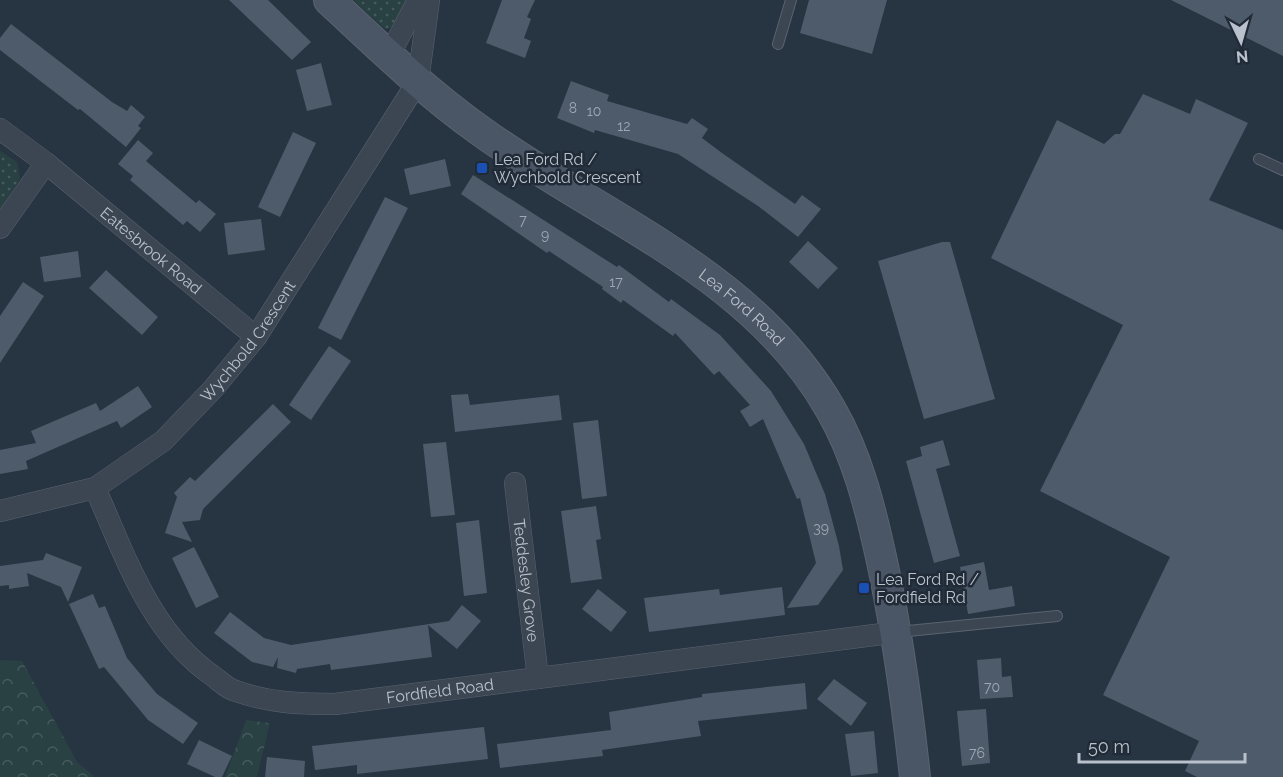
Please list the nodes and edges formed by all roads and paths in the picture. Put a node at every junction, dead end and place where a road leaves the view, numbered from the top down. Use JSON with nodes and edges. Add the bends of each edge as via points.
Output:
{"nodes":[{"id":1,"x":329,"y":0,"type":"edge"},
{"id":2,"x":418,"y":0,"type":"edge"},
{"id":3,"x":429,"y":0,"type":"edge"},
{"id":4,"x":791,"y":0,"type":"edge"},
{"id":5,"x":778,"y":44,"type":"dead end"},
{"id":6,"x":389,"y":56,"type":"junction"},
{"id":7,"x":418,"y":81,"type":"junction"},
{"id":8,"x":0,"y":129,"type":"edge"},
{"id":9,"x":1259,"y":159,"type":"dead end"},
{"id":10,"x":46,"y":163,"type":"junction"},
{"id":11,"x":1283,"y":170,"type":"edge"},
{"id":12,"x":0,"y":228,"type":"edge"},
{"id":13,"x":256,"y":337,"type":"junction"},
{"id":14,"x":515,"y":483,"type":"dead end"},
{"id":15,"x":95,"y":488,"type":"junction"},
{"id":16,"x":0,"y":511,"type":"edge"},
{"id":17,"x":1057,"y":616,"type":"dead end"},
{"id":18,"x":897,"y":632,"type":"junction"},
{"id":19,"x":538,"y":678,"type":"junction"},
{"id":20,"x":915,"y":777,"type":"edge"}],
"edges":[{"from":1,"to":6,"type":"street","name":"Lea Ford Road"},
{"from":2,"to":6,"type":"street"},
{"from":3,"to":7,"type":"street"},
{"from":4,"to":5,"type":"lane"},
{"from":6,"to":7,"type":"street","name":"Lea Ford Road"},
{"from":7,"to":13,"type":"street","name":"Wychbold Crescent"},
{"from":7,"to":18,"type":"street","name":"Lea Ford Road","via":[[482,132],[694,266],[749,307],[772,330],[831,410],[861,477]]},
{"from":8,"to":10,"type":"street","name":"Eatesbrook Road"},
{"from":9,"to":11,"type":"lane"},
{"from":10,"to":12,"type":"street"},
{"from":10,"to":13,"type":"street","name":"Eatesbrook Road"},
{"from":13,"to":15,"type":"street","name":"Wychbold Crescent","via":[[163,441]]},
{"from":14,"to":19,"type":"street","name":"Teddesley Grove"},
{"from":15,"to":16,"type":"street","name":"Wychbold Crescent"},
{"from":15,"to":19,"type":"street","name":"Fordfield Road","via":[[135,578],[167,634],[195,664],[233,691],[284,704],[335,704]]},
{"from":17,"to":18,"type":"lane"},
{"from":18,"to":19,"type":"street","name":"Fordfield Road"},
{"from":18,"to":20,"type":"street","name":"Lea Ford Road"}]}
